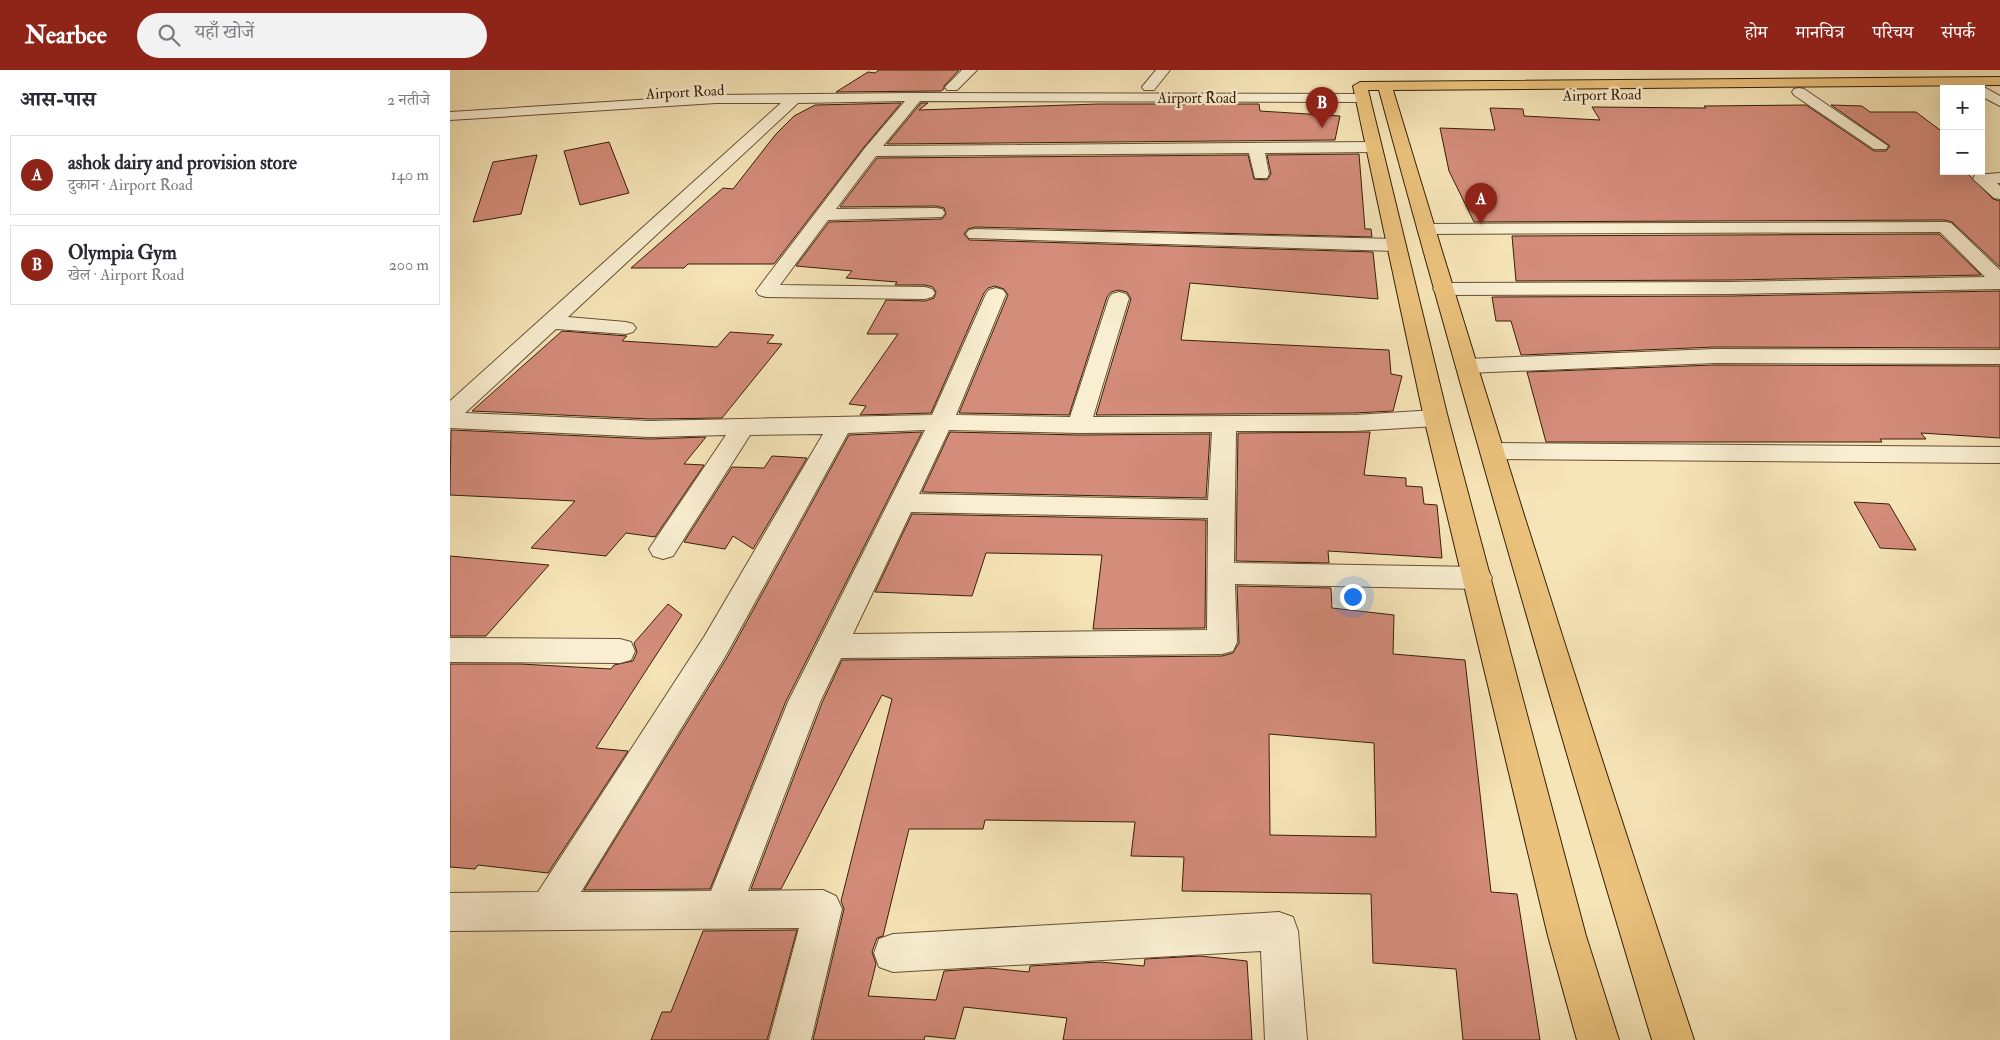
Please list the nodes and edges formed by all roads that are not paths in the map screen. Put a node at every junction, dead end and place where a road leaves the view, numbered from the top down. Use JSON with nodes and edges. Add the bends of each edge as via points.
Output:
{"nodes":[{"id":1,"x":970,"y":70,"type":"edge"},
{"id":2,"x":1163,"y":70,"type":"edge"},
{"id":3,"x":2000,"y":81,"type":"edge"},
{"id":4,"x":1149,"y":87,"type":"junction"},
{"id":5,"x":952,"y":88,"type":"junction"},
{"id":6,"x":1985,"y":90,"type":"edge"},
{"id":7,"x":2000,"y":90,"type":"edge"},
{"id":8,"x":1940,"y":91,"type":"edge"},
{"id":9,"x":1374,"y":92,"type":"junction"},
{"id":10,"x":1799,"y":92,"type":"junction"},
{"id":11,"x":1985,"y":92,"type":"edge"},
{"id":12,"x":795,"y":98,"type":"junction"},
{"id":13,"x":916,"y":98,"type":"junction"},
{"id":14,"x":2000,"y":102,"type":"edge"},
{"id":15,"x":450,"y":105,"type":"edge"},
{"id":16,"x":450,"y":116,"type":"edge"},
{"id":17,"x":1880,"y":146,"type":"dead end"},
{"id":18,"x":1373,"y":147,"type":"junction"},
{"id":19,"x":1256,"y":149,"type":"junction"},
{"id":20,"x":871,"y":151,"type":"junction"},
{"id":21,"x":1261,"y":174,"type":"dead end"},
{"id":22,"x":2000,"y":178,"type":"edge"},
{"id":23,"x":2000,"y":194,"type":"edge"},
{"id":24,"x":936,"y":213,"type":"dead end"},
{"id":25,"x":824,"y":215,"type":"junction"},
{"id":26,"x":1426,"y":229,"type":"junction"},
{"id":27,"x":975,"y":234,"type":"dead end"},
{"id":28,"x":1396,"y":245,"type":"junction"},
{"id":29,"x":2000,"y":282,"type":"edge"},
{"id":30,"x":1443,"y":289,"type":"junction"},
{"id":31,"x":925,"y":293,"type":"dead end"},
{"id":32,"x":996,"y":294,"type":"dead end"},
{"id":33,"x":1119,"y":298,"type":"dead end"},
{"id":34,"x":551,"y":322,"type":"junction"},
{"id":35,"x":626,"y":328,"type":"dead end"},
{"id":36,"x":2000,"y":357,"type":"edge"},
{"id":37,"x":1467,"y":366,"type":"junction"},
{"id":38,"x":450,"y":414,"type":"edge"},
{"id":39,"x":1436,"y":418,"type":"junction"},
{"id":40,"x":450,"y":420,"type":"edge"},
{"id":41,"x":941,"y":422,"type":"junction"},
{"id":42,"x":1224,"y":423,"type":"junction"},
{"id":43,"x":1079,"y":425,"type":"junction"},
{"id":44,"x":840,"y":426,"type":"junction"},
{"id":45,"x":743,"y":428,"type":"junction"},
{"id":46,"x":1492,"y":451,"type":"junction"},
{"id":47,"x":2000,"y":455,"type":"edge"},
{"id":48,"x":900,"y":503,"type":"junction"},
{"id":49,"x":1220,"y":509,"type":"junction"},
{"id":50,"x":663,"y":549,"type":"dead end"},
{"id":51,"x":1220,"y":573,"type":"junction"},
{"id":52,"x":1478,"y":578,"type":"junction"},
{"id":53,"x":832,"y":646,"type":"junction"},
{"id":54,"x":450,"y":650,"type":"edge"},
{"id":55,"x":620,"y":651,"type":"dead end"},
{"id":56,"x":722,"y":910,"type":"junction"},
{"id":57,"x":450,"y":912,"type":"edge"},
{"id":58,"x":547,"y":912,"type":"junction"},
{"id":59,"x":893,"y":953,"type":"dead end"},
{"id":60,"x":790,"y":1040,"type":"edge"},
{"id":61,"x":1286,"y":1040,"type":"edge"},
{"id":62,"x":1598,"y":1040,"type":"edge"},
{"id":63,"x":1673,"y":1040,"type":"edge"}],
"edges":[{"from":1,"to":5,"type":"street"},
{"from":2,"to":4,"type":"street"},
{"from":3,"to":9,"type":"main road","name":"Airport Road"},
{"from":4,"to":5,"type":"street","name":"Airport Road"},
{"from":4,"to":9,"type":"street","name":"Airport Road"},
{"from":5,"to":15,"type":"street","name":"Airport Road","via":[[759,88]]},
{"from":6,"to":7,"type":"main road"},
{"from":8,"to":10,"type":"main road","name":"Airport Road"},
{"from":9,"to":10,"type":"main road","name":"Airport Road"},
{"from":9,"to":13,"type":"street","name":"Airport Road"},
{"from":9,"to":18,"type":"main road"},
{"from":9,"to":26,"type":"main road"},
{"from":10,"to":17,"type":"street"},
{"from":11,"to":14,"type":"street"},
{"from":12,"to":13,"type":"street","name":"Airport Road"},
{"from":12,"to":16,"type":"street","name":"Airport Road","via":[[716,99]]},
{"from":12,"to":34,"type":"street"},
{"from":13,"to":20,"type":"street"},
{"from":18,"to":19,"type":"street"},
{"from":18,"to":28,"type":"main road"},
{"from":19,"to":20,"type":"street"},
{"from":19,"to":21,"type":"street"},
{"from":20,"to":25,"type":"street"},
{"from":22,"to":23,"type":"street","via":[[1981,179]]},
{"from":24,"to":25,"type":"street"},
{"from":25,"to":31,"type":"street","via":[[766,291]]},
{"from":26,"to":29,"type":"street","via":[[1945,227]]},
{"from":26,"to":30,"type":"main road"},
{"from":27,"to":28,"type":"street","via":[[1195,232],[1307,244]]},
{"from":28,"to":39,"type":"main road"},
{"from":29,"to":30,"type":"street","via":[[1722,288]]},
{"from":30,"to":37,"type":"main road"},
{"from":32,"to":41,"type":"street"},
{"from":33,"to":43,"type":"street"},
{"from":34,"to":35,"type":"street"},
{"from":34,"to":38,"type":"street"},
{"from":36,"to":37,"type":"street","via":[[1715,356]]},
{"from":37,"to":46,"type":"main road"},
{"from":39,"to":42,"type":"street","via":[[1354,423]]},
{"from":39,"to":52,"type":"main road"},
{"from":40,"to":45,"type":"street","via":[[650,429]]},
{"from":41,"to":43,"type":"street"},
{"from":41,"to":44,"type":"street"},
{"from":41,"to":48,"type":"street"},
{"from":42,"to":43,"type":"street"},
{"from":42,"to":49,"type":"street"},
{"from":44,"to":45,"type":"street"},
{"from":44,"to":58,"type":"street","via":[[715,646]]},
{"from":45,"to":50,"type":"street"},
{"from":46,"to":47,"type":"street"},
{"from":46,"to":63,"type":"main road"},
{"from":48,"to":49,"type":"street"},
{"from":48,"to":53,"type":"street"},
{"from":49,"to":51,"type":"street"},
{"from":51,"to":52,"type":"street"},
{"from":51,"to":53,"type":"street","via":[[1222,642]]},
{"from":52,"to":62,"type":"main road","via":[[1567,936]]},
{"from":53,"to":56,"type":"street","via":[[804,702]]},
{"from":54,"to":55,"type":"street"},
{"from":56,"to":58,"type":"street"},
{"from":56,"to":60,"type":"street","via":[[823,909]]},
{"from":57,"to":58,"type":"street"},
{"from":59,"to":61,"type":"street","via":[[1279,930]]}]}
